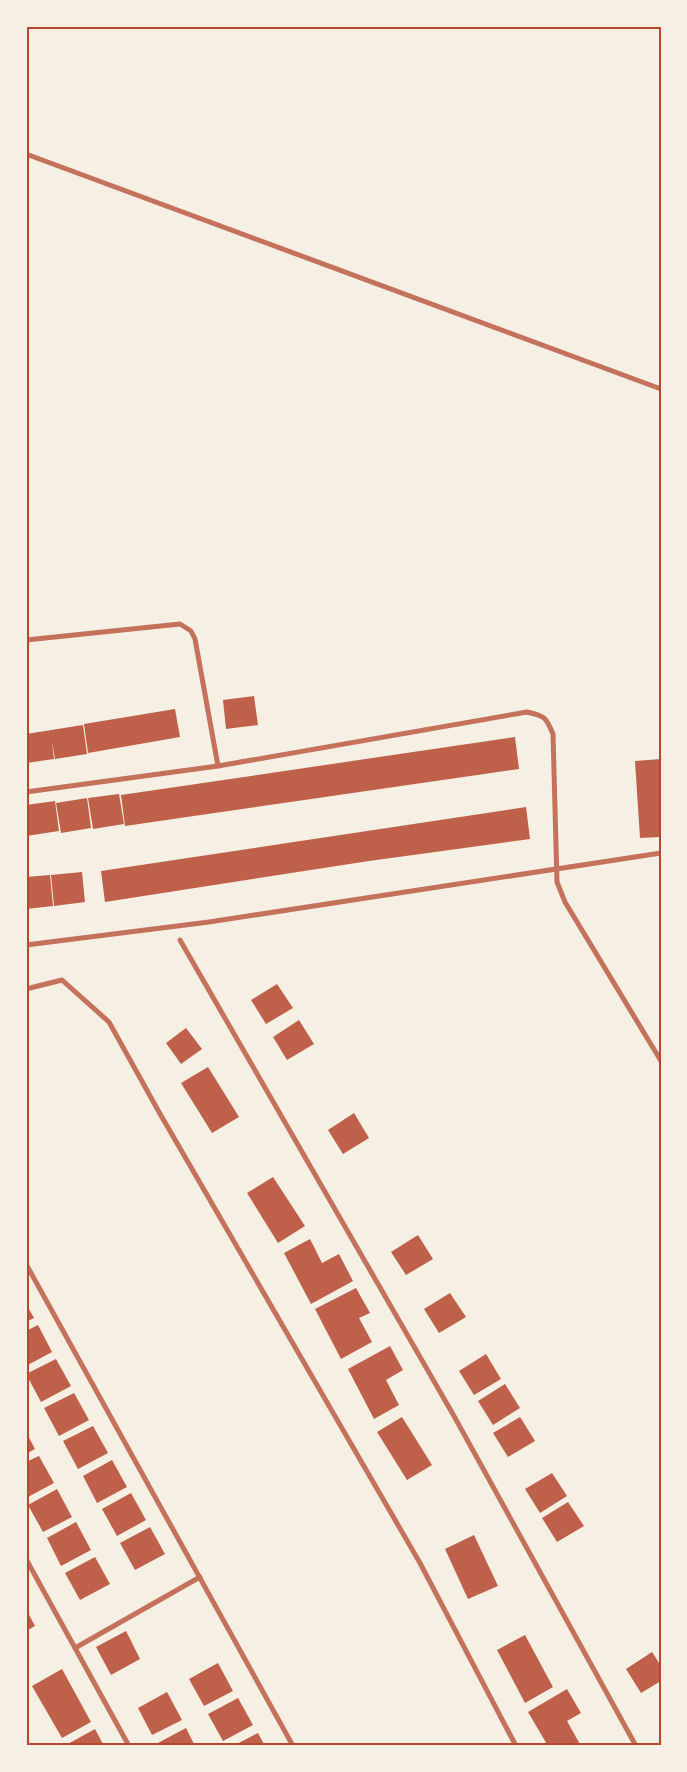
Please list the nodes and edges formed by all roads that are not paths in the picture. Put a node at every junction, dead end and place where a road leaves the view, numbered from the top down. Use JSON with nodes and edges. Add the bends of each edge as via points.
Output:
{"nodes":[{"id":1,"x":26,"y":154,"type":"edge"},
{"id":2,"x":661,"y":389,"type":"edge"},
{"id":3,"x":26,"y":640,"type":"edge"},
{"id":4,"x":218,"y":766,"type":"junction"},
{"id":5,"x":26,"y":792,"type":"edge"},
{"id":6,"x":661,"y":852,"type":"edge"},
{"id":7,"x":557,"y":868,"type":"junction"},
{"id":8,"x":180,"y":940,"type":"dead end"},
{"id":9,"x":26,"y":945,"type":"edge"},
{"id":10,"x":26,"y":988,"type":"edge"},
{"id":11,"x":661,"y":1061,"type":"edge"},
{"id":12,"x":26,"y":1264,"type":"edge"},
{"id":13,"x":26,"y":1559,"type":"edge"},
{"id":14,"x":200,"y":1577,"type":"junction"},
{"id":15,"x":75,"y":1648,"type":"junction"},
{"id":16,"x":129,"y":1746,"type":"edge"},
{"id":17,"x":293,"y":1746,"type":"edge"},
{"id":18,"x":516,"y":1746,"type":"edge"},
{"id":19,"x":636,"y":1746,"type":"edge"}],
"edges":[{"from":1,"to":2,"type":"street"},
{"from":3,"to":4,"type":"street","via":[[180,624],[191,631],[196,639]]},
{"from":4,"to":5,"type":"street"},
{"from":4,"to":7,"type":"street","via":[[527,712],[542,715],[553,734]]},
{"from":6,"to":7,"type":"street"},
{"from":7,"to":9,"type":"street","via":[[209,922]]},
{"from":7,"to":11,"type":"street","via":[[557,882],[565,902]]},
{"from":8,"to":19,"type":"street","via":[[454,1416]]},
{"from":10,"to":18,"type":"street","via":[[62,980],[109,1022],[420,1563]]},
{"from":12,"to":14,"type":"street"},
{"from":13,"to":15,"type":"street"},
{"from":14,"to":15,"type":"street"},
{"from":14,"to":17,"type":"street"},
{"from":15,"to":16,"type":"street"}]}
